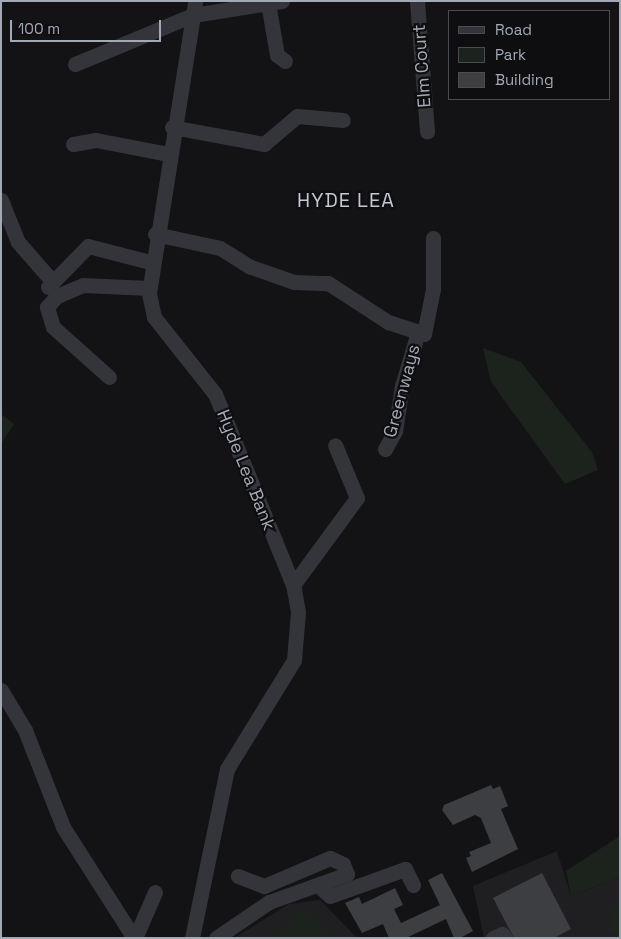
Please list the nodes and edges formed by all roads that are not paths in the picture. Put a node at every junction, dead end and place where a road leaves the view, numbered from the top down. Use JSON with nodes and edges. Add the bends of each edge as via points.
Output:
{"nodes":[{"id":1,"x":417,"y":1,"type":"edge"},
{"id":2,"x":275,"y":2,"type":"edge"},
{"id":3,"x":194,"y":8,"type":"edge"},
{"id":4,"x":285,"y":61,"type":"dead end"},
{"id":5,"x":75,"y":64,"type":"dead end"},
{"id":6,"x":343,"y":120,"type":"dead end"},
{"id":7,"x":172,"y":127,"type":"junction"},
{"id":8,"x":427,"y":132,"type":"dead end"},
{"id":9,"x":73,"y":144,"type":"dead end"},
{"id":10,"x":168,"y":154,"type":"junction"},
{"id":11,"x":1,"y":200,"type":"edge"},
{"id":12,"x":155,"y":234,"type":"junction"},
{"id":13,"x":433,"y":238,"type":"dead end"},
{"id":14,"x":150,"y":262,"type":"junction"},
{"id":15,"x":149,"y":288,"type":"junction"},
{"id":16,"x":421,"y":333,"type":"junction"},
{"id":17,"x":109,"y":377,"type":"dead end"},
{"id":18,"x":335,"y":445,"type":"dead end"},
{"id":19,"x":385,"y":449,"type":"dead end"},
{"id":20,"x":293,"y":585,"type":"junction"},
{"id":21,"x":1,"y":690,"type":"edge"},
{"id":22,"x":238,"y":876,"type":"dead end"},
{"id":23,"x":413,"y":885,"type":"dead end"},
{"id":24,"x":320,"y":888,"type":"junction"},
{"id":25,"x":155,"y":892,"type":"dead end"},
{"id":26,"x":134,"y":938,"type":"edge"},
{"id":27,"x":192,"y":938,"type":"edge"},
{"id":28,"x":216,"y":938,"type":"edge"},
{"id":29,"x":493,"y":938,"type":"edge"},
{"id":30,"x":505,"y":938,"type":"edge"}],
"edges":[{"from":1,"to":8,"type":"street","name":"Elm Court"},
{"from":2,"to":3,"type":"street"},
{"from":2,"to":4,"type":"street","via":[[277,54]]},
{"from":3,"to":5,"type":"street"},
{"from":3,"to":7,"type":"street","name":"Hyde Lea Bank"},
{"from":6,"to":7,"type":"street","via":[[296,116],[264,144]]},
{"from":7,"to":10,"type":"street","name":"Hyde Lea Bank"},
{"from":9,"to":10,"type":"street","via":[[96,140]]},
{"from":10,"to":12,"type":"street","name":"Hyde Lea Bank"},
{"from":11,"to":14,"type":"street","via":[[11,227],[50,284],[69,261],[88,246]]},
{"from":12,"to":14,"type":"street","name":"Hyde Lea Bank"},
{"from":12,"to":16,"type":"street","via":[[220,248],[251,267],[294,282],[328,283],[388,322]]},
{"from":13,"to":16,"type":"street","name":"Greenways","via":[[433,289]]},
{"from":14,"to":15,"type":"street","name":"Hyde Lea Bank"},
{"from":15,"to":17,"type":"street","via":[[82,285],[57,296],[47,307],[53,327]]},
{"from":15,"to":20,"type":"street","name":"Hyde Lea Bank","via":[[154,317],[215,394]]},
{"from":16,"to":19,"type":"street","name":"Greenways","via":[[402,386],[395,430]]},
{"from":18,"to":20,"type":"street","via":[[357,498]]},
{"from":20,"to":27,"type":"street","name":"Hyde Lea Bank","via":[[298,612],[294,660],[227,769]]},
{"from":21,"to":26,"type":"street","via":[[25,730],[63,827]]},
{"from":22,"to":24,"type":"street","via":[[264,886],[318,860],[330,858],[343,864],[347,874]]},
{"from":23,"to":24,"type":"street","via":[[406,869],[330,896]]},
{"from":24,"to":28,"type":"street","via":[[269,902]]},
{"from":25,"to":26,"type":"street"},
{"from":29,"to":30,"type":"street","via":[[502,934]]}]}
